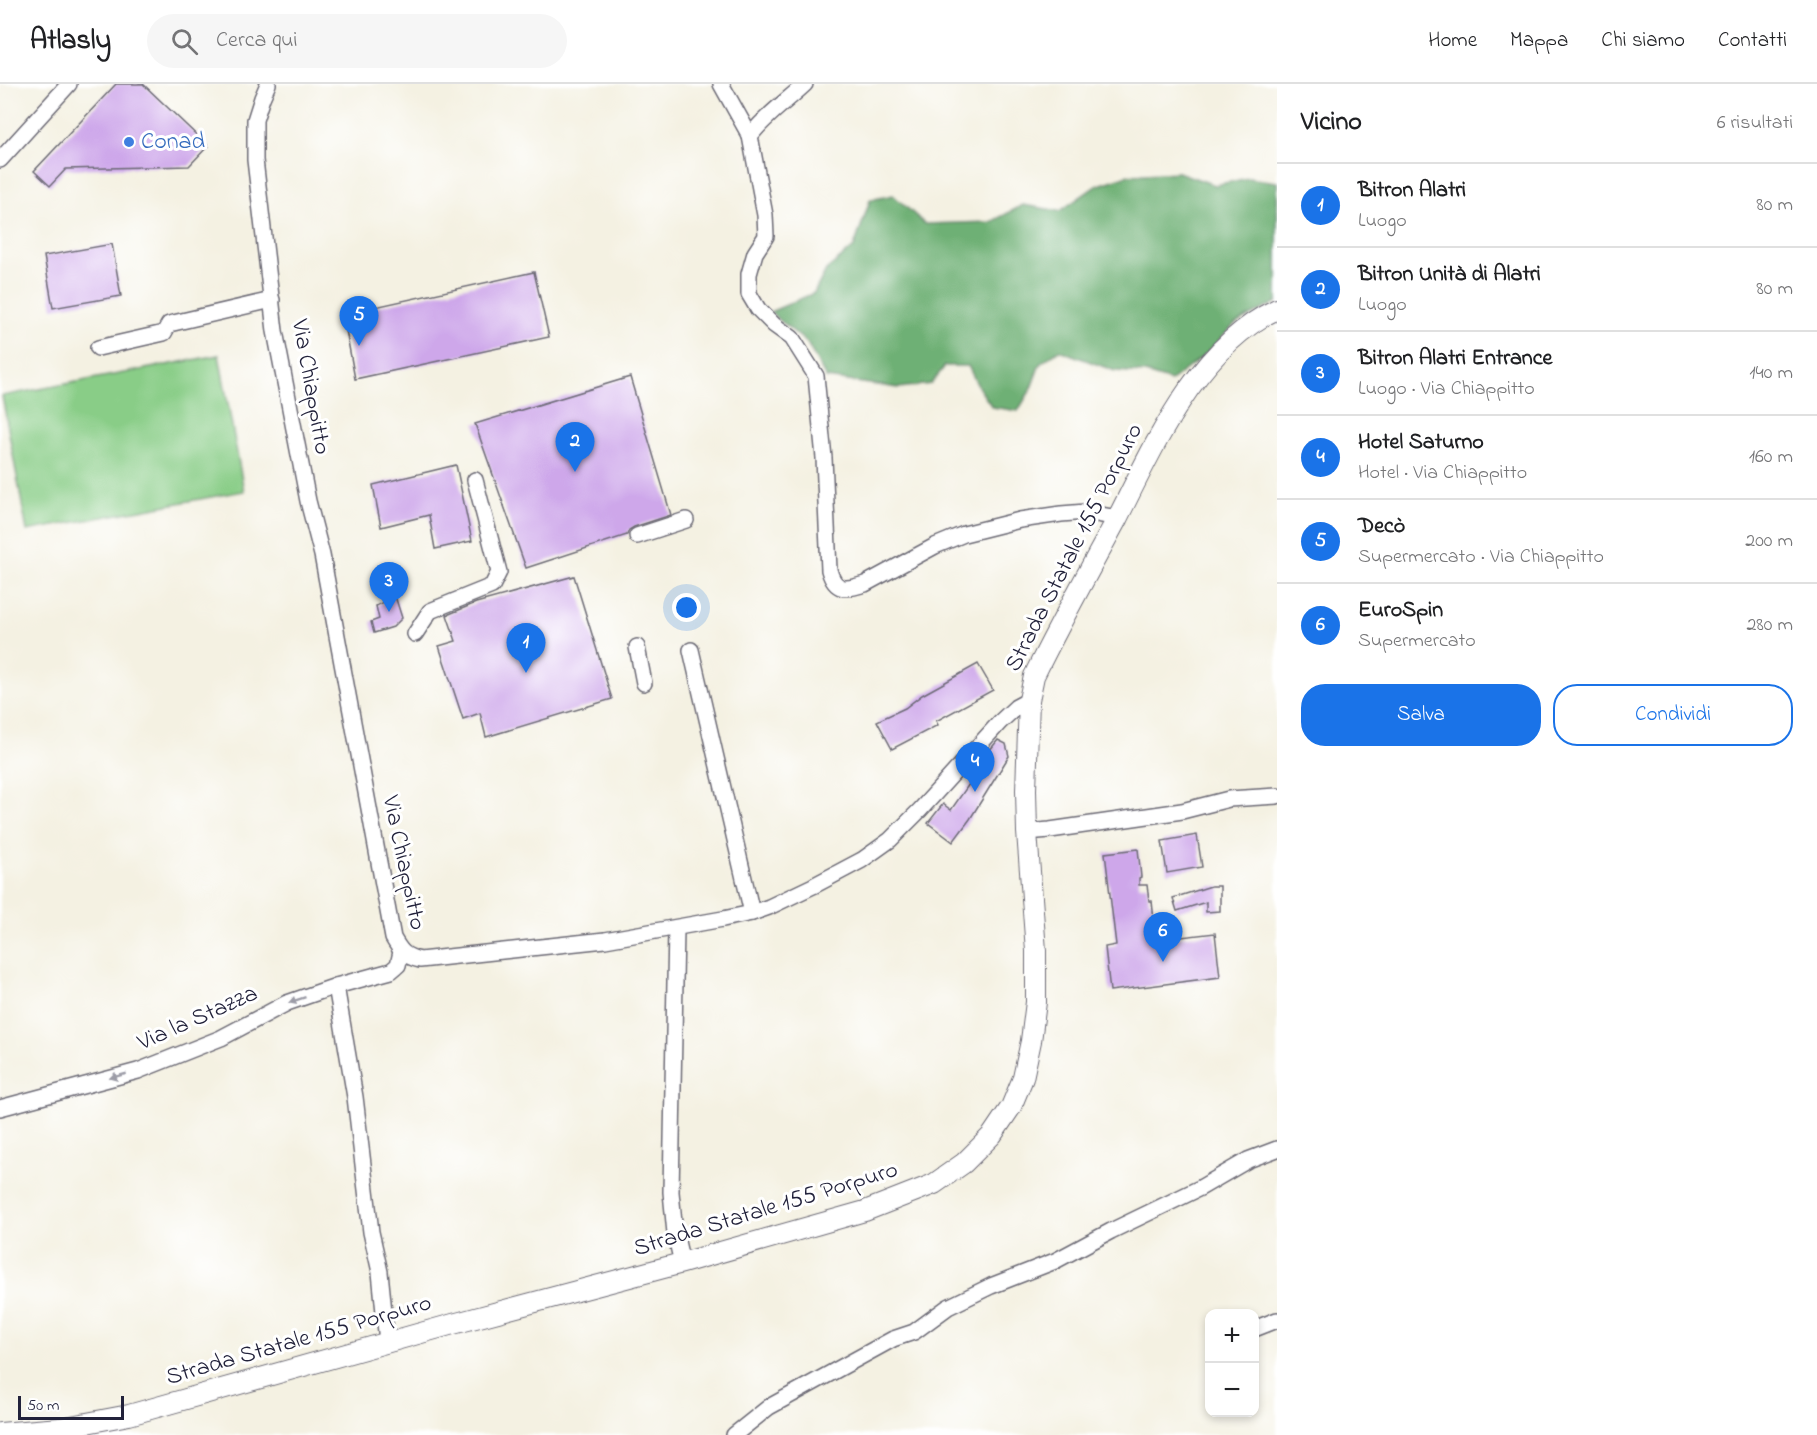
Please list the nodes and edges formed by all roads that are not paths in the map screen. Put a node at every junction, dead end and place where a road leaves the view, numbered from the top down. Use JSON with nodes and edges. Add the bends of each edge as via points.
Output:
{"nodes":[{"id":1,"x":69,"y":84,"type":"edge"},
{"id":2,"x":268,"y":84,"type":"edge"},
{"id":3,"x":722,"y":84,"type":"edge"},
{"id":4,"x":805,"y":84,"type":"edge"},
{"id":5,"x":750,"y":136,"type":"junction"},
{"id":6,"x":0,"y":160,"type":"edge"},
{"id":7,"x":272,"y":300,"type":"junction"},
{"id":8,"x":1277,"y":309,"type":"edge"},
{"id":9,"x":98,"y":348,"type":"dead end"},
{"id":10,"x":475,"y":480,"type":"dead end"},
{"id":11,"x":1117,"y":518,"type":"junction"},
{"id":12,"x":686,"y":520,"type":"dead end"},
{"id":13,"x":637,"y":536,"type":"dead end"},
{"id":14,"x":415,"y":634,"type":"dead end"},
{"id":15,"x":637,"y":647,"type":"dead end"},
{"id":16,"x":690,"y":650,"type":"dead end"},
{"id":17,"x":644,"y":683,"type":"dead end"},
{"id":18,"x":1029,"y":700,"type":"junction"},
{"id":19,"x":1277,"y":796,"type":"edge"},
{"id":20,"x":1027,"y":831,"type":"junction"},
{"id":21,"x":752,"y":913,"type":"junction"},
{"id":22,"x":676,"y":928,"type":"junction"},
{"id":23,"x":401,"y":952,"type":"junction"},
{"id":24,"x":336,"y":986,"type":"junction"},
{"id":25,"x":0,"y":1108,"type":"edge"},
{"id":26,"x":1277,"y":1149,"type":"edge"},
{"id":27,"x":682,"y":1263,"type":"junction"},
{"id":28,"x":1277,"y":1320,"type":"edge"},
{"id":29,"x":1259,"y":1327,"type":"edge"},
{"id":30,"x":387,"y":1342,"type":"junction"},
{"id":31,"x":0,"y":1433,"type":"edge"},
{"id":32,"x":734,"y":1435,"type":"edge"}],
"edges":[{"from":1,"to":6,"type":"street"},
{"from":2,"to":7,"type":"street","name":"Via Chiappitto","via":[[255,120],[255,160]]},
{"from":3,"to":5,"type":"street"},
{"from":4,"to":5,"type":"street"},
{"from":5,"to":11,"type":"street","via":[[766,236],[755,253],[749,294],[774,325],[792,338],[816,376],[829,570],[837,586],[844,589],[866,584],[935,546],[1009,523],[1086,512]]},
{"from":7,"to":9,"type":"street","via":[[169,324],[164,333]]},
{"from":7,"to":23,"type":"street","name":"Via Chiappitto","via":[[393,938]]},
{"from":8,"to":11,"type":"main road","name":"Strada Statale 155 Porpuro","via":[[1231,340],[1199,374],[1138,474]]},
{"from":10,"to":14,"type":"street","via":[[499,572],[492,586],[430,611]]},
{"from":11,"to":18,"type":"main road","name":"Strada Statale 155 Porpuro","via":[[1034,676]]},
{"from":12,"to":13,"type":"street"},
{"from":15,"to":17,"type":"street"},
{"from":16,"to":21,"type":"street"},
{"from":18,"to":20,"type":"main road","name":"Strada Statale 155 Porpuro"},
{"from":18,"to":21,"type":"street","name":"Via Chiappitto","via":[[999,722],[890,840],[823,881]]},
{"from":19,"to":20,"type":"street","via":[[1229,799],[1182,811]]},
{"from":20,"to":27,"type":"main road","name":"Strada Statale 155 Porpuro","via":[[1036,1002],[1023,1078],[1011,1107],[992,1135],[964,1163],[934,1184],[901,1198]]},
{"from":21,"to":22,"type":"street","name":"Via Chiappitto"},
{"from":22,"to":23,"type":"street","name":"Via Chiappitto","via":[[605,940],[420,960]]},
{"from":22,"to":27,"type":"street","via":[[672,1192]]},
{"from":23,"to":24,"type":"street","name":"Via la Stazza","via":[[398,965],[391,971]]},
{"from":24,"to":25,"type":"street","name":"Via la Stazza","one_way":true,"via":[[287,1003],[221,1038],[138,1071]]},
{"from":24,"to":30,"type":"street","via":[[355,1097]]},
{"from":26,"to":32,"type":"street","via":[[1248,1160],[1054,1261],[948,1306],[914,1332],[893,1339],[769,1407]]},
{"from":27,"to":30,"type":"main road","name":"Strada Statale 155 Porpuro"},
{"from":28,"to":29,"type":"street"},
{"from":30,"to":31,"type":"main road","name":"Strada Statale 155 Porpuro","via":[[129,1415],[60,1428]]}]}
